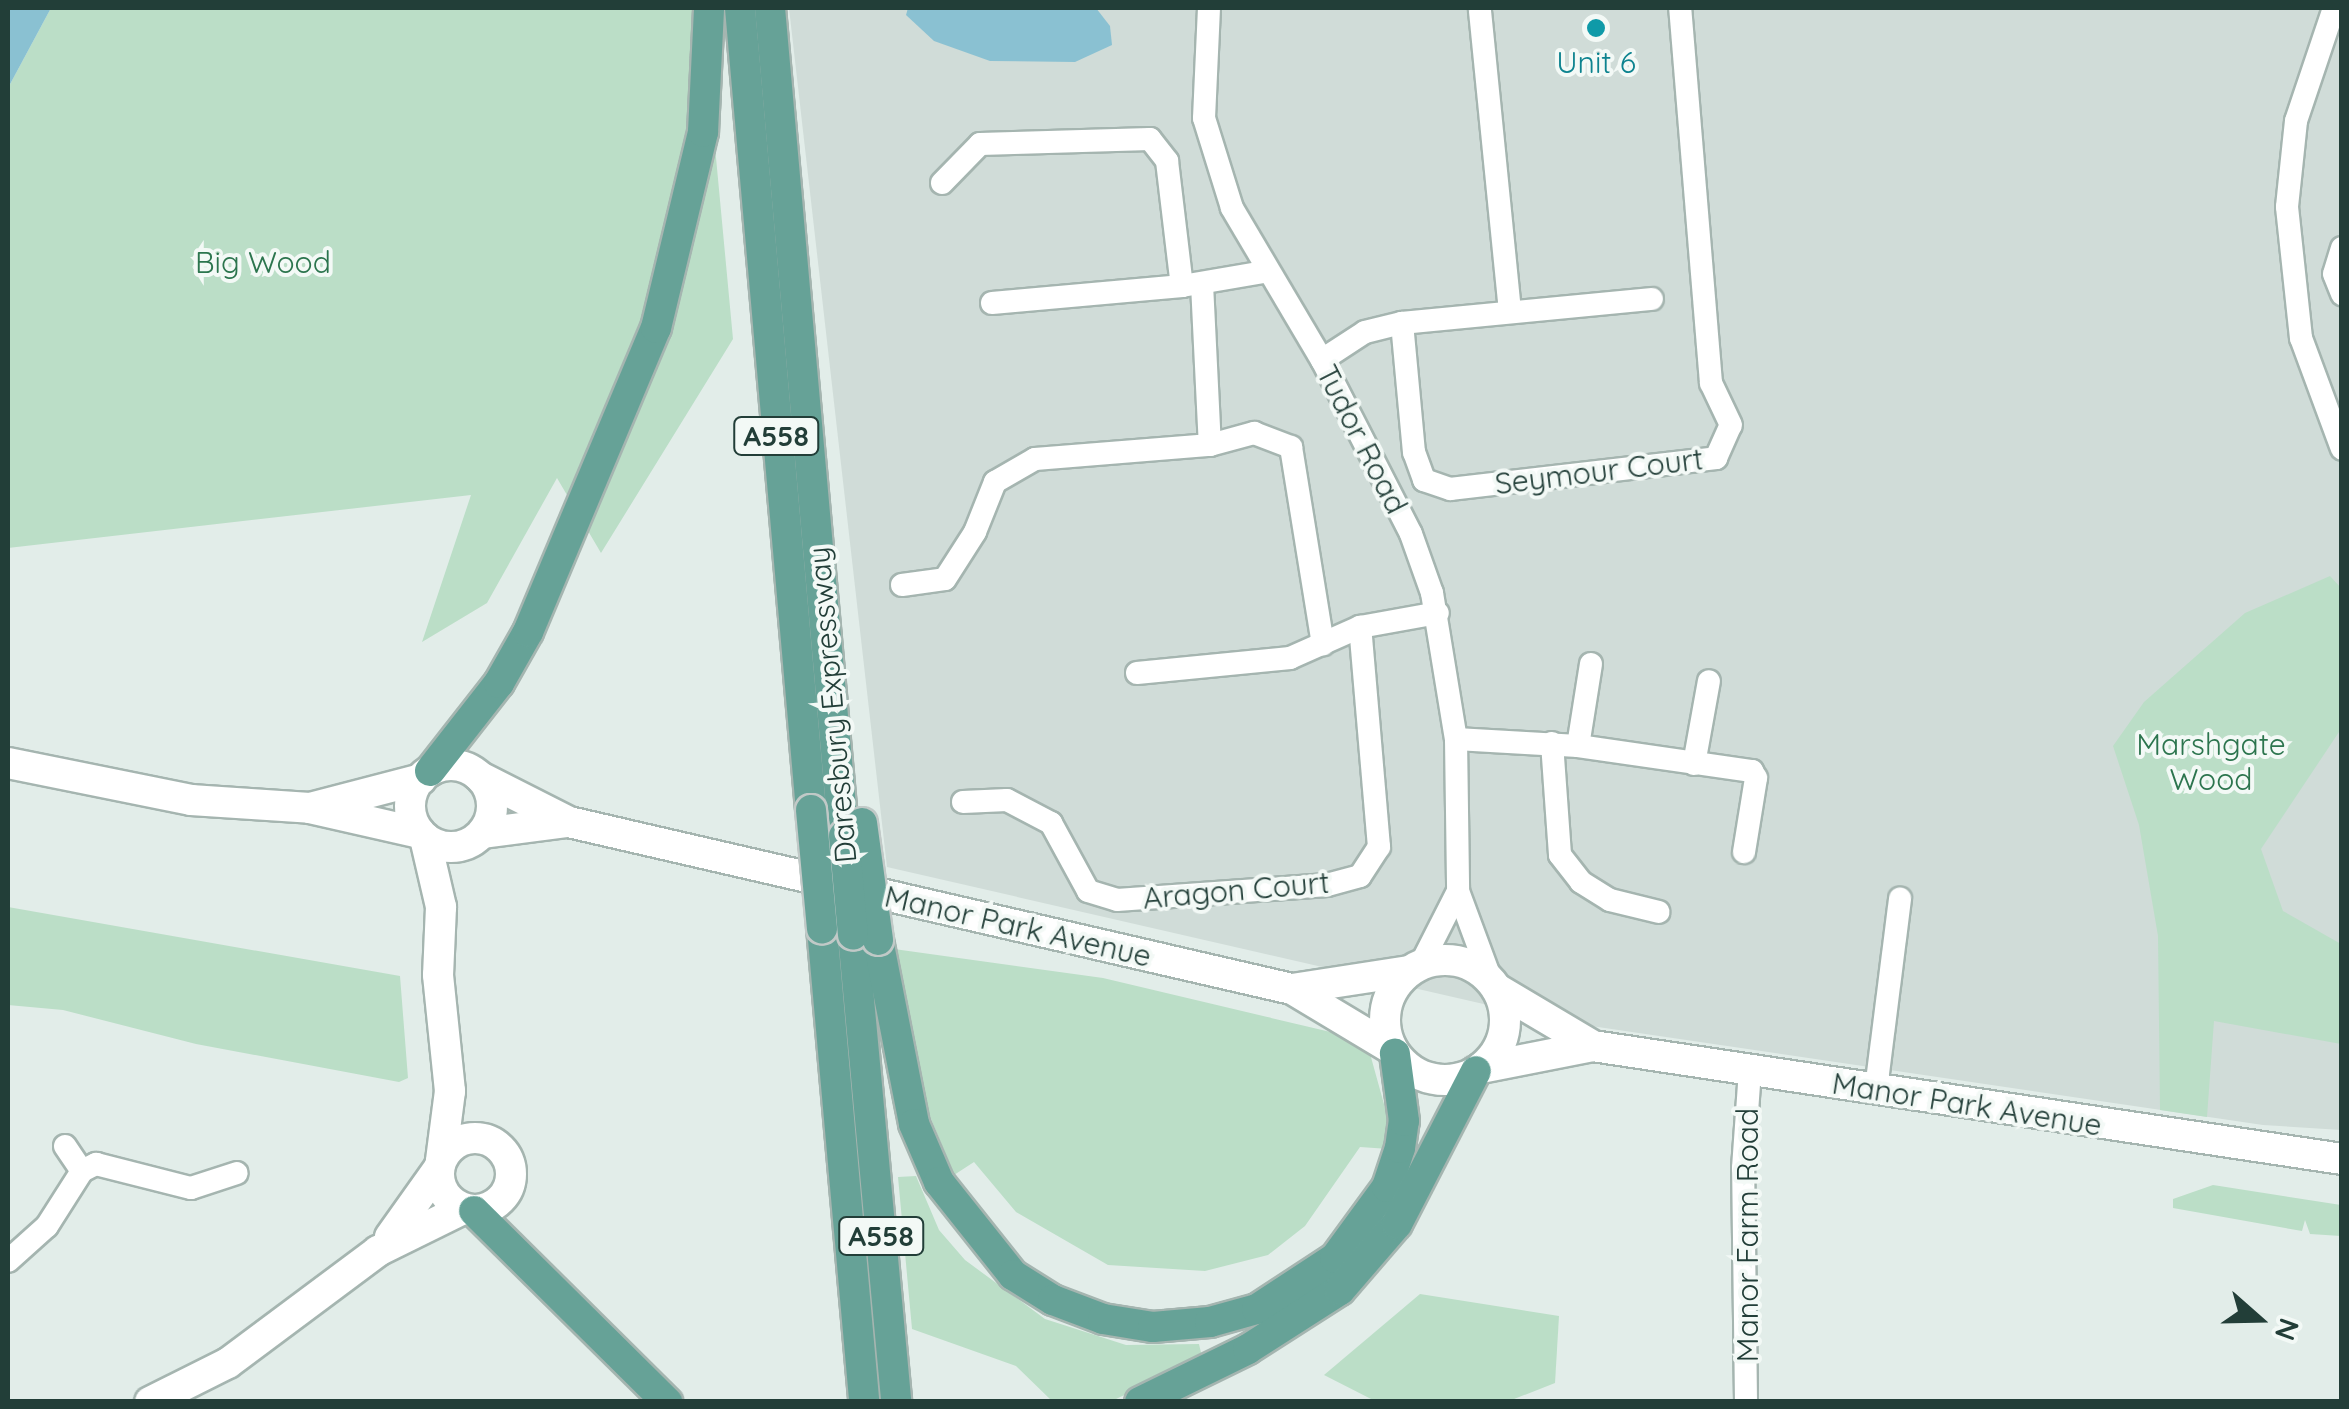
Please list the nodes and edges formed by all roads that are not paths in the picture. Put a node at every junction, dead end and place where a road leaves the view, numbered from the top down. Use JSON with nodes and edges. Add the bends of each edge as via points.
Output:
{"nodes":[{"id":1,"x":709,"y":8,"type":"edge"},
{"id":2,"x":740,"y":8,"type":"edge"},
{"id":3,"x":770,"y":8,"type":"edge"},
{"id":4,"x":1208,"y":8,"type":"edge"},
{"id":5,"x":1680,"y":8,"type":"edge"},
{"id":6,"x":2334,"y":8,"type":"edge"},
{"id":7,"x":1480,"y":11,"type":"dead end"},
{"id":8,"x":942,"y":184,"type":"dead end"},
{"id":9,"x":2342,"y":248,"type":"edge"},
{"id":10,"x":1264,"y":272,"type":"junction"},
{"id":11,"x":1192,"y":285,"type":"junction"},
{"id":12,"x":2342,"y":294,"type":"edge"},
{"id":13,"x":1652,"y":299,"type":"dead end"},
{"id":14,"x":992,"y":303,"type":"dead end"},
{"id":15,"x":1510,"y":310,"type":"junction"},
{"id":16,"x":1402,"y":323,"type":"junction"},
{"id":17,"x":1322,"y":360,"type":"junction"},
{"id":18,"x":2338,"y":434,"type":"edge"},
{"id":19,"x":1210,"y":444,"type":"junction"},
{"id":20,"x":902,"y":585,"type":"dead end"},
{"id":21,"x":1438,"y":612,"type":"junction"},
{"id":22,"x":1360,"y":628,"type":"junction"},
{"id":23,"x":1323,"y":644,"type":"junction"},
{"id":24,"x":1591,"y":664,"type":"dead end"},
{"id":25,"x":1136,"y":673,"type":"dead end"},
{"id":26,"x":1709,"y":682,"type":"dead end"},
{"id":27,"x":1456,"y":739,"type":"junction"},
{"id":28,"x":1552,"y":743,"type":"junction"},
{"id":29,"x":1578,"y":746,"type":"junction"},
{"id":30,"x":8,"y":763,"type":"edge"},
{"id":31,"x":1694,"y":764,"type":"junction"},
{"id":32,"x":426,"y":775,"type":"junction"},
{"id":33,"x":480,"y":776,"type":"junction"},
{"id":34,"x":963,"y":802,"type":"dead end"},
{"id":35,"x":310,"y":808,"type":"junction"},
{"id":36,"x":570,"y":822,"type":"junction"},
{"id":37,"x":422,"y":835,"type":"junction"},
{"id":38,"x":478,"y":837,"type":"junction"},
{"id":39,"x":1744,"y":852,"type":"dead end"},
{"id":40,"x":1458,"y":891,"type":"junction"},
{"id":41,"x":1900,"y":899,"type":"dead end"},
{"id":42,"x":441,"y":906,"type":"junction"},
{"id":43,"x":1660,"y":912,"type":"dead end"},
{"id":44,"x":865,"y":938,"type":"junction"},
{"id":45,"x":1415,"y":968,"type":"junction"},
{"id":46,"x":1494,"y":984,"type":"junction"},
{"id":47,"x":1292,"y":989,"type":"junction"},
{"id":48,"x":1594,"y":1046,"type":"junction"},
{"id":49,"x":1394,"y":1051,"type":"junction"},
{"id":50,"x":1478,"y":1069,"type":"junction"},
{"id":51,"x":1750,"y":1070,"type":"junction"},
{"id":52,"x":1876,"y":1089,"type":"junction"},
{"id":53,"x":450,"y":1091,"type":"junction"},
{"id":54,"x":496,"y":1144,"type":"junction"},
{"id":55,"x":65,"y":1146,"type":"dead end"},
{"id":56,"x":2342,"y":1159,"type":"edge"},
{"id":57,"x":440,"y":1164,"type":"junction"},
{"id":58,"x":240,"y":1168,"type":"dead end"},
{"id":59,"x":82,"y":1171,"type":"junction"},
{"id":60,"x":468,"y":1210,"type":"junction"},
{"id":61,"x":378,"y":1250,"type":"junction"},
{"id":62,"x":8,"y":1260,"type":"edge"},
{"id":63,"x":150,"y":1402,"type":"edge"},
{"id":64,"x":667,"y":1402,"type":"edge"},
{"id":65,"x":864,"y":1402,"type":"edge"},
{"id":66,"x":896,"y":1402,"type":"edge"},
{"id":67,"x":1140,"y":1402,"type":"edge"},
{"id":68,"x":1746,"y":1402,"type":"edge"}],
"edges":[{"from":1,"to":32,"type":"main road","via":[[703,132],[656,328],[528,632],[491,694]]},
{"from":2,"to":65,"type":"main road","name":"Daresbury Expressway","number":"A558","bridge":true},
{"from":3,"to":44,"type":"main road","name":"Daresbury Expressway","number":"A558","bridge":true,"via":[[831,684]]},
{"from":4,"to":10,"type":"street","name":"Tudor Road","via":[[1204,118],[1232,208]]},
{"from":5,"to":16,"type":"street","name":"Seymour Court","via":[[1711,383],[1730,425],[1716,458],[1450,489],[1424,480],[1414,452]]},
{"from":6,"to":18,"type":"street","via":[[2296,121],[2286,207],[2302,338]]},
{"from":7,"to":15,"type":"street"},
{"from":8,"to":11,"type":"street","via":[[980,144],[1150,139],[1167,162]]},
{"from":9,"to":12,"type":"street","via":[[2334,274]]},
{"from":10,"to":11,"type":"street"},
{"from":10,"to":17,"type":"street","name":"Tudor Road"},
{"from":11,"to":14,"type":"street"},
{"from":11,"to":19,"type":"street"},
{"from":13,"to":15,"type":"street"},
{"from":15,"to":16,"type":"street"},
{"from":16,"to":17,"type":"street","via":[[1365,332]]},
{"from":17,"to":21,"type":"street","name":"Tudor Road","via":[[1412,534]]},
{"from":19,"to":20,"type":"street","via":[[1035,459],[995,482],[975,532],[945,579]]},
{"from":19,"to":23,"type":"street","via":[[1254,434],[1291,447]]},
{"from":21,"to":22,"type":"street"},
{"from":21,"to":27,"type":"street","name":"Tudor Road"},
{"from":22,"to":23,"type":"street"},
{"from":22,"to":34,"type":"street","name":"Aragon Court","via":[[1379,847],[1360,876],[1327,886],[1117,900],[1088,891],[1051,823],[1008,800]]},
{"from":23,"to":25,"type":"street","via":[[1290,658]]},
{"from":24,"to":29,"type":"street"},
{"from":26,"to":31,"type":"street"},
{"from":27,"to":28,"type":"street"},
{"from":27,"to":40,"type":"street","name":"Tudor Road"},
{"from":28,"to":29,"type":"street"},
{"from":28,"to":43,"type":"street","via":[[1560,855],[1581,882],[1610,900]]},
{"from":29,"to":31,"type":"street"},
{"from":30,"to":35,"type":"street","via":[[191,800]]},
{"from":31,"to":39,"type":"street","via":[[1752,771],[1756,778]]},
{"from":32,"to":33,"type":"street","via":[[456,765]]},
{"from":32,"to":35,"type":"street"},
{"from":32,"to":37,"type":"street","via":[[411,800]]},
{"from":33,"to":36,"type":"street","name":"Manor Park Avenue"},
{"from":33,"to":38,"type":"street","via":[[492,811]]},
{"from":35,"to":37,"type":"street"},
{"from":36,"to":38,"type":"street","name":"Manor Park Avenue"},
{"from":36,"to":47,"type":"street","name":"Manor Park Avenue"},
{"from":37,"to":38,"type":"street","via":[[448,847]]},
{"from":37,"to":42,"type":"street"},
{"from":38,"to":42,"type":"street"},
{"from":40,"to":45,"type":"street","name":"Tudor Road"},
{"from":40,"to":46,"type":"street","name":"Tudor Road"},
{"from":41,"to":52,"type":"street"},
{"from":42,"to":53,"type":"street","via":[[439,992]]},
{"from":44,"to":49,"type":"main road","via":[[914,1124],[939,1182],[1013,1274],[1053,1300],[1103,1319],[1152,1327],[1210,1322],[1258,1309],[1335,1258],[1386,1187],[1400,1148],[1404,1121]]},
{"from":44,"to":66,"type":"main road","number":"A558"},
{"from":45,"to":46,"type":"street","via":[[1458,961]]},
{"from":45,"to":47,"type":"street","name":"Manor Park Avenue"},
{"from":45,"to":49,"type":"street","via":[[1384,1015]]},
{"from":46,"to":48,"type":"street","name":"Manor Park Avenue"},
{"from":46,"to":50,"type":"street","via":[[1505,1022],[1493,1055]]},
{"from":47,"to":49,"type":"street","name":"Manor Park Avenue"},
{"from":48,"to":50,"type":"street","name":"Manor Park Avenue"},
{"from":48,"to":51,"type":"street","name":"Manor Park Avenue"},
{"from":49,"to":50,"type":"street","via":[[1408,1067],[1441,1080]]},
{"from":50,"to":67,"type":"main road","via":[[1396,1224],[1340,1290],[1248,1348]]},
{"from":51,"to":52,"type":"street","name":"Manor Park Avenue"},
{"from":51,"to":68,"type":"street","name":"Manor Farm Road","via":[[1743,1168]]},
{"from":52,"to":56,"type":"street","name":"Manor Park Avenue"},
{"from":53,"to":54,"type":"street"},
{"from":53,"to":57,"type":"street"},
{"from":54,"to":57,"type":"street","via":[[465,1139]]},
{"from":54,"to":60,"type":"street","via":[[510,1162],[510,1186],[496,1204]]},
{"from":55,"to":59,"type":"street"},
{"from":57,"to":60,"type":"street","via":[[441,1189]]},
{"from":57,"to":61,"type":"street"},
{"from":58,"to":59,"type":"street","via":[[191,1188],[166,1186],[119,1166]]},
{"from":59,"to":62,"type":"street","via":[[47,1226]]},
{"from":60,"to":61,"type":"street"},
{"from":60,"to":64,"type":"main road"},
{"from":61,"to":63,"type":"street","via":[[228,1363]]}]}
